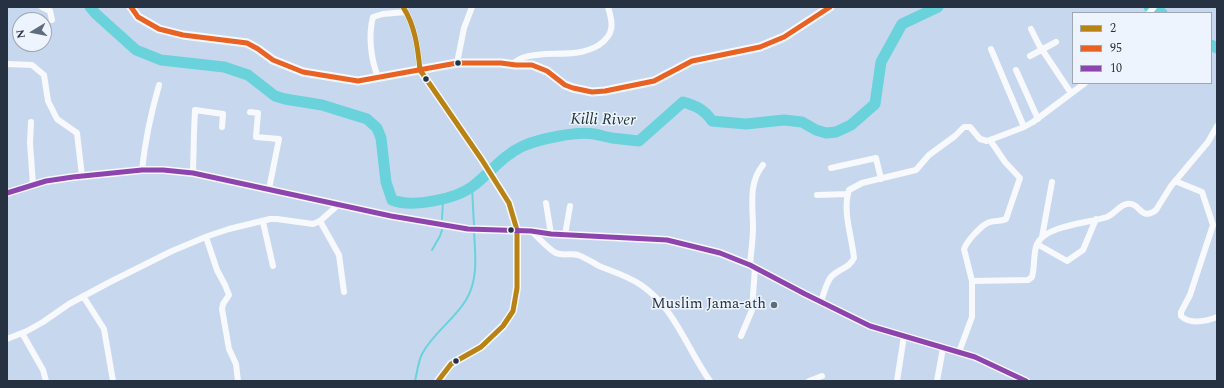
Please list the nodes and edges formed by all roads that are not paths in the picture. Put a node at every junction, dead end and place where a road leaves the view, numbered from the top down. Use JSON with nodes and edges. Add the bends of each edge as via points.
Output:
{"nodes":[{"id":1,"x":131,"y":7,"type":"edge"},
{"id":2,"x":472,"y":7,"type":"edge"},
{"id":3,"x":608,"y":7,"type":"edge"},
{"id":4,"x":830,"y":7,"type":"edge"},
{"id":5,"x":405,"y":10,"type":"edge"},
{"id":6,"x":1031,"y":29,"type":"dead end"},
{"id":7,"x":1056,"y":42,"type":"dead end"},
{"id":8,"x":991,"y":49,"type":"dead end"},
{"id":9,"x":1042,"y":49,"type":"junction"},
{"id":10,"x":1030,"y":56,"type":"dead end"},
{"id":11,"x":457,"y":63,"type":"junction"},
{"id":12,"x":7,"y":64,"type":"edge"},
{"id":13,"x":512,"y":64,"type":"junction"},
{"id":14,"x":420,"y":70,"type":"junction"},
{"id":15,"x":1016,"y":70,"type":"dead end"},
{"id":16,"x":378,"y":77,"type":"junction"},
{"id":17,"x":1084,"y":84,"type":"edge"},
{"id":18,"x":159,"y":85,"type":"dead end"},
{"id":19,"x":1071,"y":93,"type":"junction"},
{"id":20,"x":250,"y":112,"type":"dead end"},
{"id":21,"x":1038,"y":119,"type":"junction"},
{"id":22,"x":31,"y":122,"type":"dead end"},
{"id":23,"x":1217,"y":126,"type":"edge"},
{"id":24,"x":222,"y":127,"type":"dead end"},
{"id":25,"x":1024,"y":127,"type":"junction"},
{"id":26,"x":990,"y":140,"type":"junction"},
{"id":27,"x":763,"y":165,"type":"dead end"},
{"id":28,"x":831,"y":168,"type":"dead end"},
{"id":29,"x":142,"y":170,"type":"junction"},
{"id":30,"x":193,"y":173,"type":"junction"},
{"id":31,"x":82,"y":176,"type":"junction"},
{"id":32,"x":881,"y":179,"type":"junction"},
{"id":33,"x":1175,"y":181,"type":"junction"},
{"id":34,"x":1052,"y":182,"type":"dead end"},
{"id":35,"x":33,"y":185,"type":"junction"},
{"id":36,"x":269,"y":189,"type":"junction"},
{"id":37,"x":7,"y":193,"type":"edge"},
{"id":38,"x":848,"y":194,"type":"junction"},
{"id":39,"x":817,"y":195,"type":"dead end"},
{"id":40,"x":546,"y":203,"type":"dead end"},
{"id":41,"x":338,"y":205,"type":"junction"},
{"id":42,"x":570,"y":206,"type":"dead end"},
{"id":43,"x":1096,"y":219,"type":"junction"},
{"id":44,"x":320,"y":221,"type":"junction"},
{"id":45,"x":263,"y":222,"type":"junction"},
{"id":46,"x":516,"y":230,"type":"junction"},
{"id":47,"x":532,"y":231,"type":"junction"},
{"id":48,"x":551,"y":234,"type":"junction"},
{"id":49,"x":565,"y":235,"type":"junction"},
{"id":50,"x":206,"y":237,"type":"junction"},
{"id":51,"x":1042,"y":237,"type":"junction"},
{"id":52,"x":1037,"y":244,"type":"junction"},
{"id":53,"x":273,"y":266,"type":"dead end"},
{"id":54,"x":753,"y":266,"type":"junction"},
{"id":55,"x":972,"y":281,"type":"junction"},
{"id":56,"x":344,"y":292,"type":"dead end"},
{"id":57,"x":83,"y":296,"type":"junction"},
{"id":58,"x":821,"y":301,"type":"junction"},
{"id":59,"x":1217,"y":318,"type":"edge"},
{"id":60,"x":22,"y":333,"type":"junction"},
{"id":61,"x":741,"y":336,"type":"dead end"},
{"id":62,"x":904,"y":336,"type":"junction"},
{"id":63,"x":7,"y":339,"type":"edge"},
{"id":64,"x":944,"y":348,"type":"junction"},
{"id":65,"x":959,"y":352,"type":"junction"},
{"id":66,"x":822,"y":376,"type":"dead end"},
{"id":67,"x":46,"y":381,"type":"edge"},
{"id":68,"x":113,"y":381,"type":"edge"},
{"id":69,"x":238,"y":381,"type":"edge"},
{"id":70,"x":438,"y":381,"type":"edge"},
{"id":71,"x":710,"y":381,"type":"edge"},
{"id":72,"x":809,"y":381,"type":"edge"},
{"id":73,"x":897,"y":381,"type":"edge"},
{"id":74,"x":937,"y":381,"type":"edge"},
{"id":75,"x":1024,"y":381,"type":"edge"}],
"edges":[{"from":1,"to":16,"type":"main road","via":[[138,17],[159,29],[247,44],[274,60],[303,72],[358,81]]},
{"from":2,"to":11,"type":"street","via":[[464,28]]},
{"from":3,"to":13,"type":"street","via":[[612,29],[609,36],[592,49],[578,54],[531,56],[521,58]]},
{"from":4,"to":13,"type":"main road","via":[[784,37],[760,47],[692,61],[654,81],[605,91],[573,88],[547,71],[532,65]]},
{"from":5,"to":14,"type":"street","via":[[414,33]]},
{"from":5,"to":16,"type":"street","via":[[373,17],[373,65]]},
{"from":6,"to":9,"type":"street"},
{"from":7,"to":9,"type":"street"},
{"from":8,"to":25,"type":"street"},
{"from":9,"to":10,"type":"street"},
{"from":9,"to":19,"type":"street"},
{"from":11,"to":13,"type":"main road"},
{"from":11,"to":14,"type":"main road"},
{"from":12,"to":31,"type":"street","via":[[32,64],[44,75],[48,101],[57,120],[77,133]]},
{"from":14,"to":16,"type":"main road"},
{"from":14,"to":46,"type":"main road","via":[[509,203]]},
{"from":15,"to":21,"type":"street"},
{"from":17,"to":19,"type":"street"},
{"from":18,"to":29,"type":"street","via":[[148,128]]},
{"from":19,"to":21,"type":"street"},
{"from":20,"to":36,"type":"street","via":[[258,113],[256,137],[279,139]]},
{"from":21,"to":25,"type":"street"},
{"from":22,"to":35,"type":"street"},
{"from":23,"to":33,"type":"street","via":[[1208,142]]},
{"from":24,"to":30,"type":"street","via":[[223,114],[195,110]]},
{"from":25,"to":26,"type":"street"},
{"from":26,"to":32,"type":"street","via":[[980,139],[970,127],[964,127],[929,155],[916,170]]},
{"from":26,"to":55,"type":"street","via":[[1020,178],[1006,219],[1001,222],[989,222],[979,229],[964,249]]},
{"from":27,"to":54,"type":"street","via":[[756,175],[751,197]]},
{"from":28,"to":32,"type":"street","via":[[876,158]]},
{"from":29,"to":30,"type":"main road"},
{"from":29,"to":31,"type":"main road"},
{"from":30,"to":36,"type":"main road"},
{"from":31,"to":35,"type":"main road","via":[[46,180]]},
{"from":32,"to":38,"type":"street","via":[[853,187]]},
{"from":33,"to":43,"type":"street","via":[[1153,212],[1144,213],[1127,204],[1108,216]]},
{"from":33,"to":59,"type":"street","via":[[1202,192],[1213,225],[1181,316],[1190,321],[1201,322]]},
{"from":34,"to":51,"type":"street"},
{"from":35,"to":37,"type":"main road"},
{"from":36,"to":41,"type":"main road"},
{"from":38,"to":39,"type":"street"},
{"from":38,"to":58,"type":"street","via":[[846,206],[854,258],[851,264],[830,278]]},
{"from":40,"to":48,"type":"street"},
{"from":41,"to":44,"type":"street"},
{"from":41,"to":46,"type":"main road","via":[[468,229]]},
{"from":42,"to":49,"type":"street"},
{"from":43,"to":51,"type":"street","via":[[1062,227]]},
{"from":43,"to":52,"type":"street","via":[[1083,250],[1067,261]]},
{"from":44,"to":45,"type":"street","via":[[313,224],[278,219]]},
{"from":44,"to":56,"type":"street","via":[[339,255]]},
{"from":45,"to":50,"type":"street","via":[[229,228]]},
{"from":45,"to":53,"type":"street"},
{"from":46,"to":47,"type":"main road"},
{"from":46,"to":70,"type":"main road","via":[[517,288],[513,311],[503,326],[481,347],[451,364]]},
{"from":47,"to":48,"type":"main road"},
{"from":47,"to":71,"type":"street","via":[[556,253],[588,258],[598,266],[627,276],[642,285],[669,312]]},
{"from":48,"to":49,"type":"main road"},
{"from":49,"to":54,"type":"main road","via":[[667,240],[720,253]]},
{"from":50,"to":57,"type":"street"},
{"from":50,"to":69,"type":"street","via":[[229,295],[222,308]]},
{"from":51,"to":52,"type":"street"},
{"from":52,"to":55,"type":"street","via":[[1031,278]]},
{"from":54,"to":58,"type":"main road"},
{"from":54,"to":61,"type":"street","via":[[752,310]]},
{"from":55,"to":65,"type":"street","via":[[972,317]]},
{"from":57,"to":60,"type":"street"},
{"from":57,"to":68,"type":"street","via":[[104,329]]},
{"from":58,"to":62,"type":"main road","via":[[870,326]]},
{"from":60,"to":63,"type":"street"},
{"from":60,"to":67,"type":"street","via":[[43,370]]},
{"from":62,"to":64,"type":"main road"},
{"from":62,"to":73,"type":"street"},
{"from":64,"to":65,"type":"main road"},
{"from":64,"to":74,"type":"street"},
{"from":65,"to":75,"type":"main road"},
{"from":66,"to":72,"type":"street"}]}
